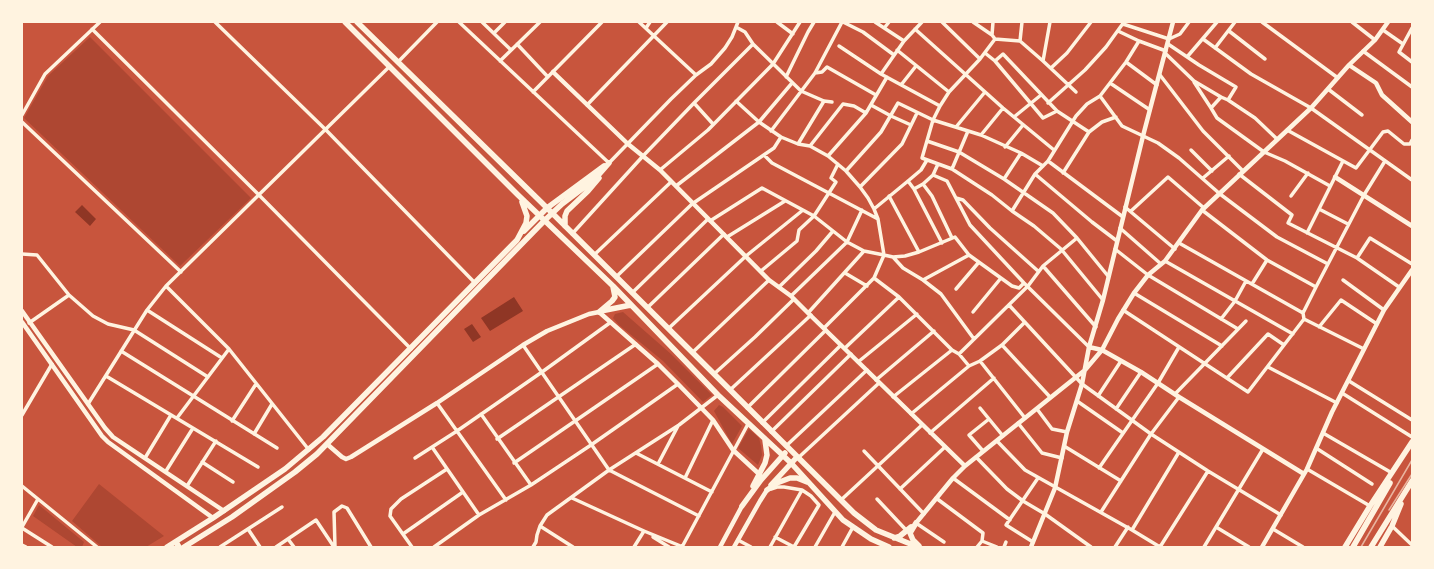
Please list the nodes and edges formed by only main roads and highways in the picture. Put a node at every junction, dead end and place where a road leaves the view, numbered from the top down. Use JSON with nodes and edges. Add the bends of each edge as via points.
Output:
{"nodes":[{"id":1,"x":346,"y":22,"type":"edge"},
{"id":2,"x":357,"y":22,"type":"edge"},
{"id":3,"x":1174,"y":22,"type":"edge"},
{"id":4,"x":1388,"y":22,"type":"edge"},
{"id":5,"x":1349,"y":65,"type":"junction"},
{"id":6,"x":553,"y":72,"type":"road end"},
{"id":7,"x":1412,"y":122,"type":"edge"},
{"id":8,"x":604,"y":168,"type":"junction"},
{"id":9,"x":1335,"y":176,"type":"road end"},
{"id":10,"x":518,"y":195,"type":"junction"},
{"id":11,"x":547,"y":208,"type":"junction"},
{"id":12,"x":552,"y":213,"type":"junction"},
{"id":13,"x":539,"y":216,"type":"junction"},
{"id":14,"x":544,"y":221,"type":"junction"},
{"id":15,"x":565,"y":226,"type":"junction"},
{"id":16,"x":1412,"y":226,"type":"edge"},
{"id":17,"x":517,"y":240,"type":"junction"},
{"id":18,"x":1412,"y":270,"type":"edge"},
{"id":19,"x":613,"y":286,"type":"junction"},
{"id":20,"x":631,"y":305,"type":"junction"},
{"id":21,"x":22,"y":311,"type":"edge"},
{"id":22,"x":599,"y":312,"type":"junction"},
{"id":23,"x":22,"y":322,"type":"edge"},
{"id":24,"x":1089,"y":347,"type":"junction"},
{"id":25,"x":1102,"y":350,"type":"junction"},
{"id":26,"x":1085,"y":370,"type":"junction"},
{"id":27,"x":765,"y":439,"type":"junction"},
{"id":28,"x":1412,"y":442,"type":"edge"},
{"id":29,"x":327,"y":444,"type":"junction"},
{"id":30,"x":787,"y":447,"type":"junction"},
{"id":31,"x":783,"y":456,"type":"junction"},
{"id":32,"x":798,"y":458,"type":"junction"},
{"id":33,"x":791,"y":463,"type":"junction"},
{"id":34,"x":965,"y":466,"type":"junction"},
{"id":35,"x":1305,"y":472,"type":"junction"},
{"id":36,"x":759,"y":474,"type":"junction"},
{"id":37,"x":1412,"y":481,"type":"edge"},
{"id":38,"x":809,"y":483,"type":"junction"},
{"id":39,"x":1407,"y":489,"type":"junction"},
{"id":40,"x":767,"y":490,"type":"junction"},
{"id":41,"x":742,"y":506,"type":"junction"},
{"id":42,"x":224,"y":511,"type":"junction"},
{"id":43,"x":213,"y":518,"type":"junction"},
{"id":44,"x":916,"y":523,"type":"joint"},
{"id":45,"x":908,"y":532,"type":"junction"},
{"id":46,"x":894,"y":538,"type":"junction"},
{"id":47,"x":177,"y":544,"type":"edge"},
{"id":48,"x":879,"y":545,"type":"edge"},
{"id":49,"x":1032,"y":545,"type":"edge"},
{"id":50,"x":167,"y":547,"type":"edge"},
{"id":51,"x":184,"y":547,"type":"edge"},
{"id":52,"x":720,"y":547,"type":"edge"},
{"id":53,"x":734,"y":547,"type":"edge"},
{"id":54,"x":889,"y":547,"type":"edge"},
{"id":55,"x":919,"y":547,"type":"edge"},
{"id":56,"x":1262,"y":547,"type":"edge"},
{"id":57,"x":1345,"y":547,"type":"edge"},
{"id":58,"x":1353,"y":547,"type":"edge"},
{"id":59,"x":1371,"y":547,"type":"edge"},
{"id":60,"x":1380,"y":547,"type":"edge"}],
"edges":[{"from":1,"to":10,"type":"main road"},
{"from":2,"to":11,"type":"main road"},
{"from":3,"to":24,"type":"main road"},
{"from":4,"to":5,"type":"main road","via":[[1375,40]]},
{"from":5,"to":7,"type":"main road","via":[[1376,83],[1382,95]]},
{"from":5,"to":25,"type":"main road","via":[[1312,108],[1203,209],[1175,249],[1148,275],[1134,293]]},
{"from":6,"to":34,"type":"main road","via":[[628,144],[660,170],[770,280],[810,314]]},
{"from":8,"to":11,"type":"main road","via":[[609,163]]},
{"from":8,"to":12,"type":"main road","via":[[595,179]]},
{"from":8,"to":15,"type":"main road","via":[[591,188],[567,211]]},
{"from":9,"to":16,"type":"main road"},
{"from":10,"to":13,"type":"main road"},
{"from":10,"to":17,"type":"main road","via":[[527,216]]},
{"from":11,"to":12,"type":"main road"},
{"from":11,"to":13,"type":"main road"},
{"from":12,"to":14,"type":"main road"},
{"from":12,"to":15,"type":"main road"},
{"from":13,"to":14,"type":"main road"},
{"from":13,"to":17,"type":"main road"},
{"from":14,"to":19,"type":"main road"},
{"from":14,"to":29,"type":"main road"},
{"from":15,"to":30,"type":"main road"},
{"from":17,"to":42,"type":"main road","via":[[323,438],[285,469]]},
{"from":18,"to":35,"type":"main road","via":[[1384,310]]},
{"from":19,"to":20,"type":"main road"},
{"from":19,"to":22,"type":"main road","via":[[615,297]]},
{"from":20,"to":22,"type":"main road"},
{"from":20,"to":27,"type":"main road"},
{"from":21,"to":42,"type":"main road","via":[[113,437]]},
{"from":22,"to":29,"type":"main road","via":[[554,328],[523,345],[437,404],[351,458],[342,457]]},
{"from":22,"to":36,"type":"main road","via":[[678,384],[713,420],[733,450]]},
{"from":23,"to":43,"type":"main road","via":[[102,436]]},
{"from":24,"to":25,"type":"main road"},
{"from":24,"to":26,"type":"main road"},
{"from":25,"to":26,"type":"main road"},
{"from":25,"to":35,"type":"main road"},
{"from":26,"to":34,"type":"main road"},
{"from":26,"to":49,"type":"main road","via":[[1067,432],[1055,488]]},
{"from":27,"to":31,"type":"main road"},
{"from":27,"to":36,"type":"main road","via":[[767,455]]},
{"from":28,"to":57,"type":"main road"},
{"from":28,"to":58,"type":"main road"},
{"from":29,"to":51,"type":"main road","via":[[295,472],[232,517]]},
{"from":30,"to":31,"type":"main road"},
{"from":30,"to":32,"type":"main road"},
{"from":31,"to":33,"type":"main road"},
{"from":31,"to":41,"type":"main road"},
{"from":32,"to":33,"type":"main road"},
{"from":32,"to":46,"type":"main road","via":[[866,522]]},
{"from":33,"to":38,"type":"main road"},
{"from":33,"to":40,"type":"main road"},
{"from":34,"to":44,"type":"main road"},
{"from":35,"to":56,"type":"main road"},
{"from":36,"to":41,"type":"main road"},
{"from":37,"to":39,"type":"main road"},
{"from":38,"to":40,"type":"main road","via":[[790,478]]},
{"from":38,"to":48,"type":"main road","via":[[835,512]]},
{"from":39,"to":59,"type":"main road"},
{"from":39,"to":60,"type":"main road","via":[[1392,526]]},
{"from":40,"to":53,"type":"main road"},
{"from":41,"to":52,"type":"main road"},
{"from":42,"to":43,"type":"main road"},
{"from":43,"to":47,"type":"main road"},
{"from":44,"to":45,"type":"main road"},
{"from":45,"to":46,"type":"main road"},
{"from":45,"to":55,"type":"main road"},
{"from":46,"to":55,"type":"main road"},
{"from":47,"to":50,"type":"main road"},
{"from":48,"to":54,"type":"main road"}]}
